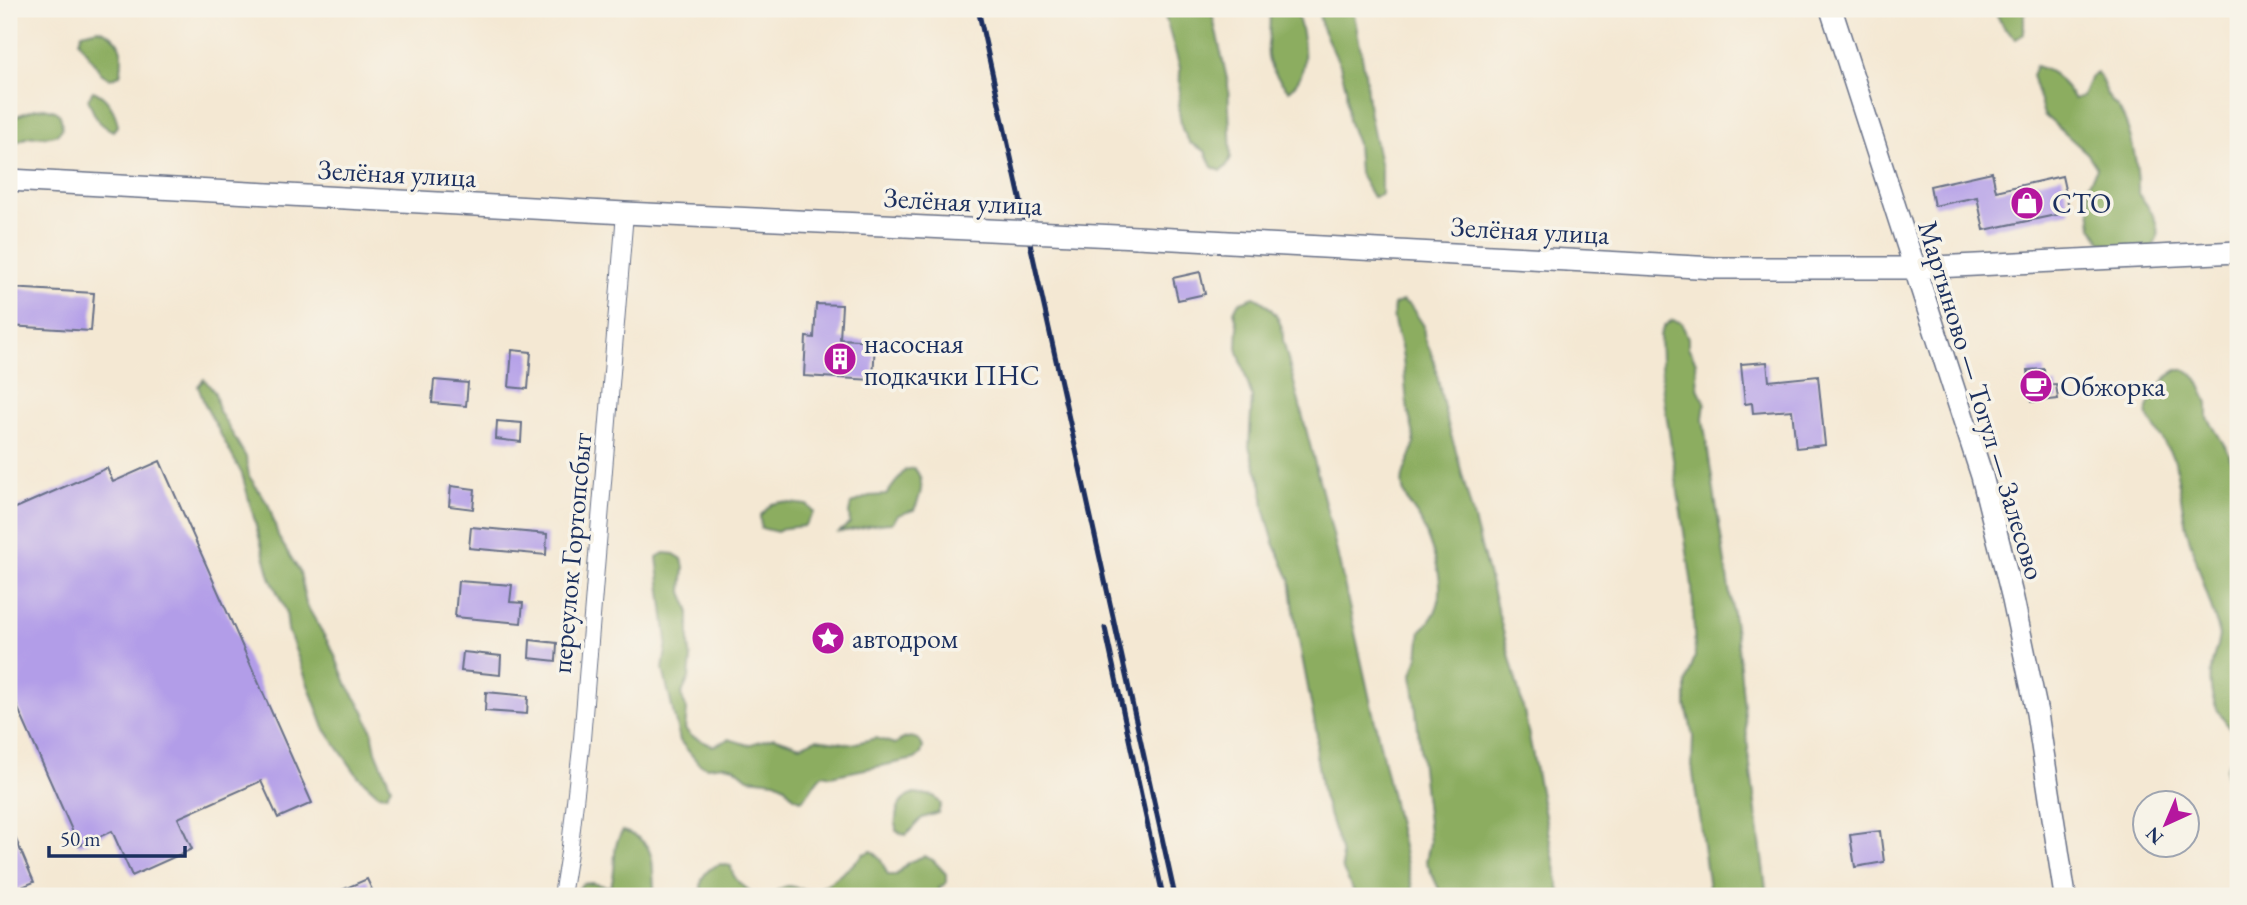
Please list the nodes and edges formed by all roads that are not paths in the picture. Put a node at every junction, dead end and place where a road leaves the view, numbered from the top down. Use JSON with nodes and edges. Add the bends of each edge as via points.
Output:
{"nodes":[{"id":1,"x":1831,"y":9,"type":"edge"},
{"id":2,"x":9,"y":180,"type":"edge"},
{"id":3,"x":625,"y":213,"type":"junction"},
{"id":4,"x":2238,"y":252,"type":"edge"},
{"id":5,"x":1915,"y":268,"type":"junction"},
{"id":6,"x":562,"y":896,"type":"edge"},
{"id":7,"x":2065,"y":896,"type":"edge"}],
"edges":[{"from":1,"to":5,"type":"street","name":"Мартыново — Тогул — Залесово"},
{"from":2,"to":3,"type":"street","name":"Зелёная улица"},
{"from":3,"to":5,"type":"street","name":"Зелёная улица","bridge":true,"via":[[1715,268]]},
{"from":3,"to":6,"type":"street","name":"переулок Гортопсбыт","via":[[582,739]]},
{"from":4,"to":5,"type":"street","name":"Зелёная улица"},
{"from":5,"to":7,"type":"street","name":"Мартыново — Тогул — Залесово","via":[[1982,476],[2013,599],[2037,713]]}]}
